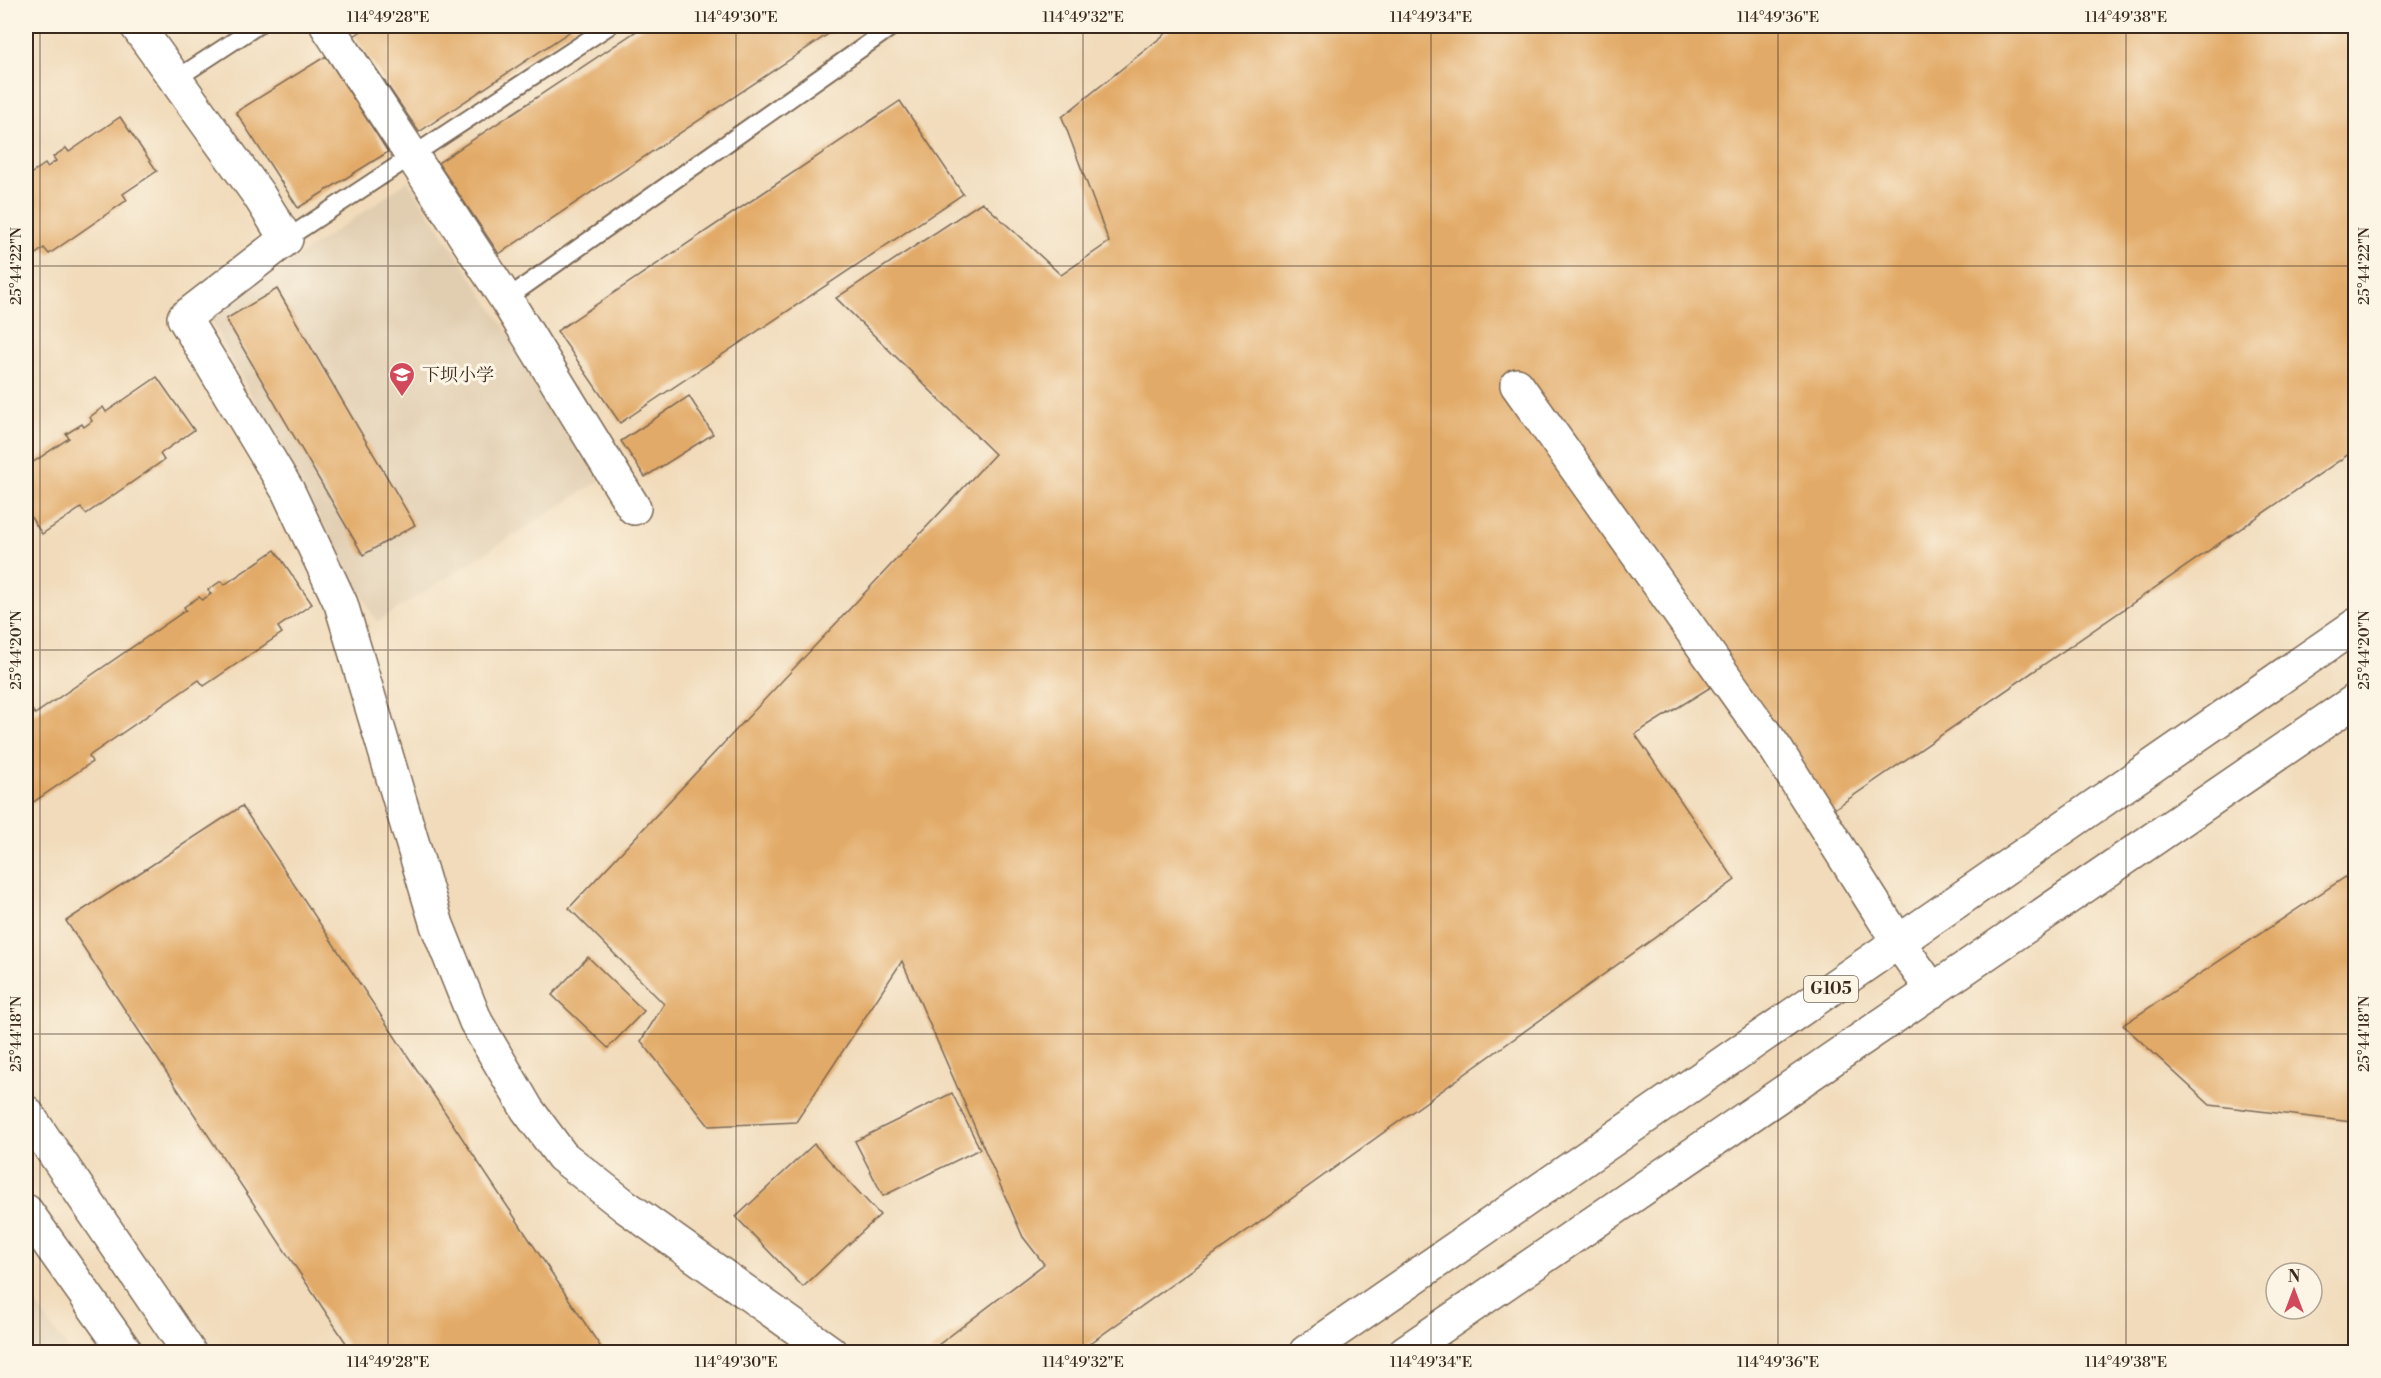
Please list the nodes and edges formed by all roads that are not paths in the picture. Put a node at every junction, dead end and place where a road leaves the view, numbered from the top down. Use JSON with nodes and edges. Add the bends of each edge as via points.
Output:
{"nodes":[{"id":1,"x":137,"y":26,"type":"edge"},
{"id":2,"x":257,"y":26,"type":"edge"},
{"id":3,"x":327,"y":26,"type":"edge"},
{"id":4,"x":609,"y":26,"type":"edge"},
{"id":5,"x":893,"y":26,"type":"edge"},
{"id":6,"x":176,"y":79,"type":"junction"},
{"id":7,"x":412,"y":155,"type":"junction"},
{"id":8,"x":286,"y":240,"type":"junction"},
{"id":9,"x":506,"y":299,"type":"junction"},
{"id":10,"x":1517,"y":385,"type":"dead end"},
{"id":11,"x":634,"y":507,"type":"dead end"},
{"id":12,"x":2355,"y":625,"type":"edge"},
{"id":13,"x":2355,"y":700,"type":"edge"},
{"id":14,"x":1899,"y":943,"type":"junction"},
{"id":15,"x":1933,"y":991,"type":"junction"},
{"id":16,"x":26,"y":1112,"type":"edge"},
{"id":17,"x":26,"y":1211,"type":"edge"},
{"id":18,"x":126,"y":1353,"type":"edge"},
{"id":19,"x":189,"y":1353,"type":"edge"},
{"id":20,"x":830,"y":1353,"type":"edge"},
{"id":21,"x":1306,"y":1353,"type":"edge"},
{"id":22,"x":1405,"y":1353,"type":"edge"}],
"edges":[{"from":1,"to":6,"type":"main road"},
{"from":2,"to":6,"type":"lane"},
{"from":3,"to":7,"type":"main road"},
{"from":4,"to":7,"type":"lane"},
{"from":5,"to":9,"type":"lane"},
{"from":6,"to":8,"type":"main road"},
{"from":7,"to":8,"type":"lane"},
{"from":7,"to":9,"type":"main road"},
{"from":8,"to":20,"type":"main road","via":[[184,318],[288,491],[341,604],[437,925],[476,1022],[527,1109],[562,1156]]},
{"from":9,"to":11,"type":"main road"},
{"from":10,"to":14,"type":"main road","via":[[1776,749]]},
{"from":12,"to":14,"type":"main road","number":"G105"},
{"from":13,"to":15,"type":"main road"},
{"from":14,"to":15,"type":"main road"},
{"from":14,"to":21,"type":"main road","number":"G105"},
{"from":15,"to":22,"type":"main road"},
{"from":16,"to":19,"type":"main road"},
{"from":17,"to":18,"type":"main road"}]}
